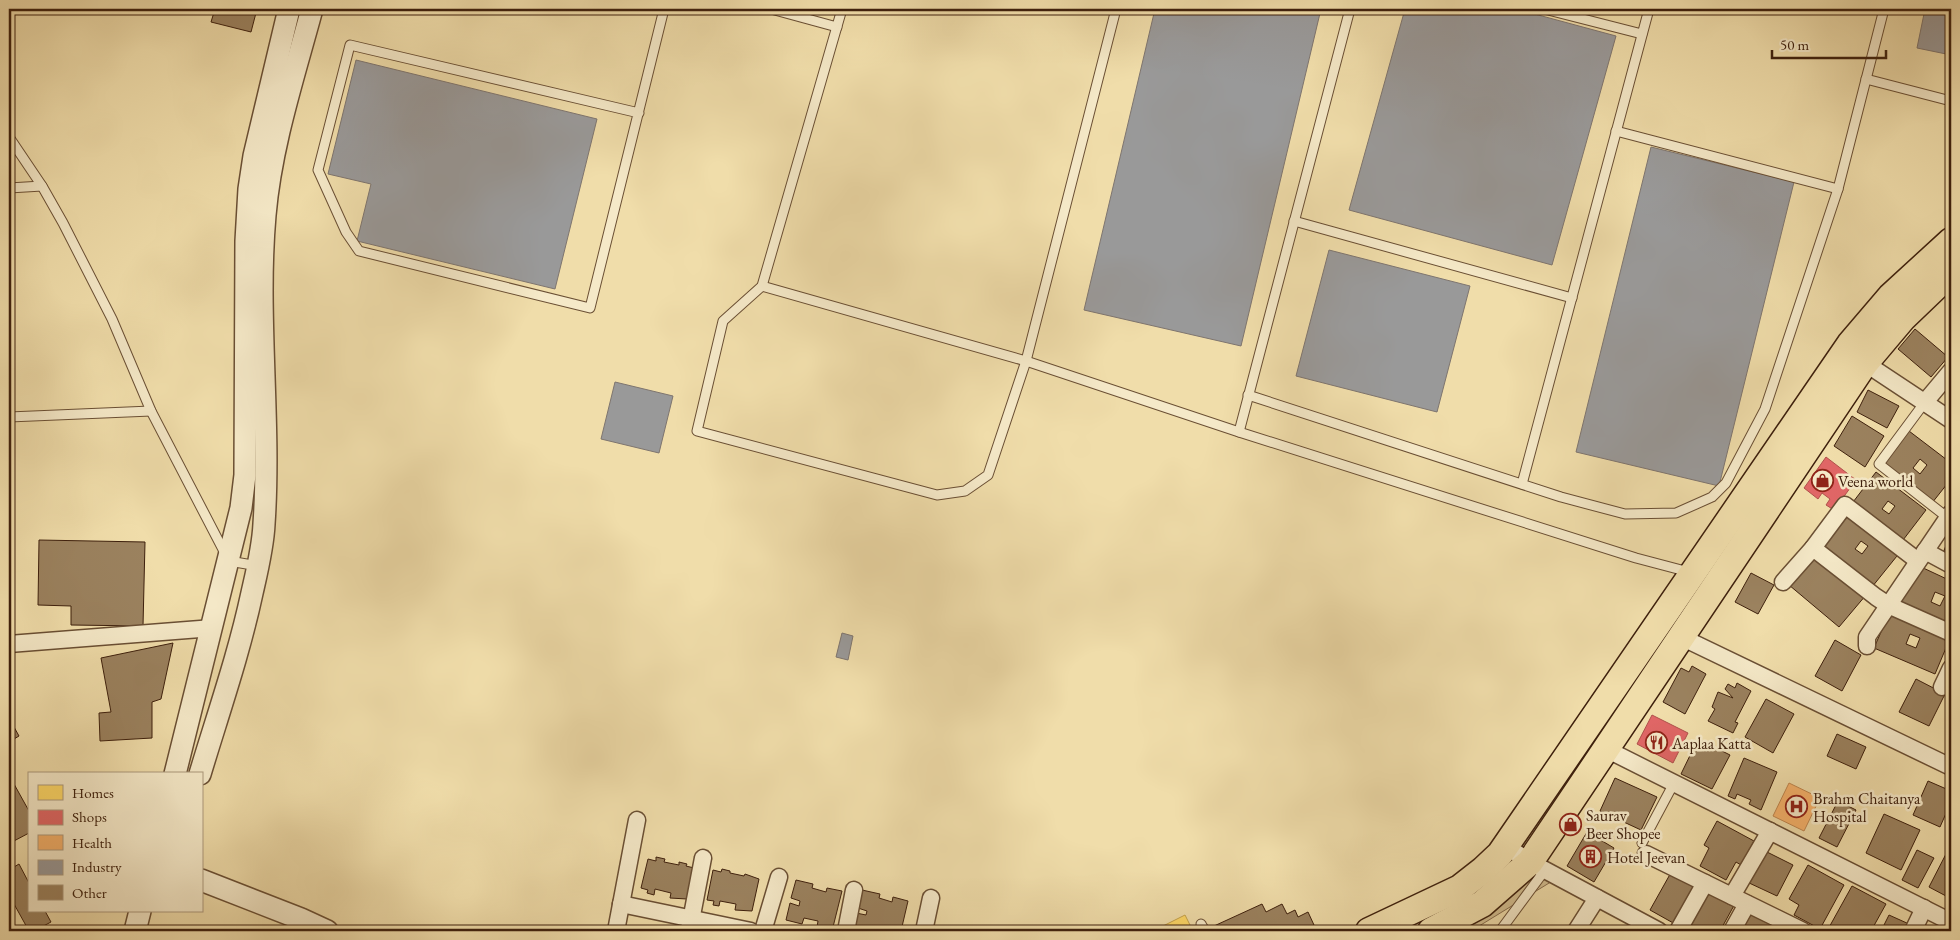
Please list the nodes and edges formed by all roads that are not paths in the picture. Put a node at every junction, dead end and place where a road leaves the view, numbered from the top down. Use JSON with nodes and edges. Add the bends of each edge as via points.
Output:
{"nodes":[{"id":1,"x":289,"y":9,"type":"edge"},
{"id":2,"x":312,"y":9,"type":"edge"},
{"id":3,"x":664,"y":9,"type":"edge"},
{"id":4,"x":771,"y":9,"type":"edge"},
{"id":5,"x":842,"y":9,"type":"edge"},
{"id":6,"x":1116,"y":9,"type":"edge"},
{"id":7,"x":1350,"y":9,"type":"edge"},
{"id":8,"x":1544,"y":9,"type":"edge"},
{"id":9,"x":1649,"y":9,"type":"edge"},
{"id":10,"x":1884,"y":9,"type":"edge"},
{"id":11,"x":837,"y":27,"type":"junction"},
{"id":12,"x":1642,"y":34,"type":"junction"},
{"id":13,"x":1866,"y":79,"type":"junction"},
{"id":14,"x":1951,"y":101,"type":"edge"},
{"id":15,"x":639,"y":113,"type":"junction"},
{"id":16,"x":1616,"y":131,"type":"junction"},
{"id":17,"x":9,"y":137,"type":"edge"},
{"id":18,"x":42,"y":186,"type":"junction"},
{"id":19,"x":9,"y":188,"type":"edge"},
{"id":20,"x":1838,"y":189,"type":"junction"},
{"id":21,"x":1294,"y":221,"type":"junction"},
{"id":22,"x":1951,"y":241,"type":"edge"},
{"id":23,"x":1951,"y":272,"type":"edge"},
{"id":24,"x":762,"y":286,"type":"junction"},
{"id":25,"x":1572,"y":298,"type":"junction"},
{"id":26,"x":1026,"y":362,"type":"junction"},
{"id":27,"x":1865,"y":364,"type":"junction"},
{"id":28,"x":1951,"y":371,"type":"edge"},
{"id":29,"x":1248,"y":395,"type":"junction"},
{"id":30,"x":1925,"y":402,"type":"junction"},
{"id":31,"x":151,"y":411,"type":"junction"},
{"id":32,"x":9,"y":417,"type":"edge"},
{"id":33,"x":1951,"y":420,"type":"edge"},
{"id":34,"x":1239,"y":432,"type":"junction"},
{"id":35,"x":1522,"y":484,"type":"junction"},
{"id":36,"x":1950,"y":516,"type":"edge"},
{"id":37,"x":1813,"y":548,"type":"junction"},
{"id":38,"x":1921,"y":556,"type":"junction"},
{"id":39,"x":229,"y":561,"type":"junction"},
{"id":40,"x":1951,"y":565,"type":"edge"},
{"id":41,"x":258,"y":566,"type":"junction"},
{"id":42,"x":1705,"y":578,"type":"junction"},
{"id":43,"x":1783,"y":582,"type":"dead end"},
{"id":44,"x":1888,"y":604,"type":"junction"},
{"id":45,"x":213,"y":628,"type":"junction"},
{"id":46,"x":1951,"y":633,"type":"edge"},
{"id":47,"x":1681,"y":638,"type":"junction"},
{"id":48,"x":9,"y":644,"type":"edge"},
{"id":49,"x":1868,"y":646,"type":"dead end"},
{"id":50,"x":1951,"y":668,"type":"edge"},
{"id":51,"x":1942,"y":687,"type":"dead end"},
{"id":52,"x":1606,"y":749,"type":"junction"},
{"id":53,"x":1951,"y":767,"type":"edge"},
{"id":54,"x":177,"y":772,"type":"edge"},
{"id":55,"x":201,"y":772,"type":"edge"},
{"id":56,"x":1674,"y":783,"type":"junction"},
{"id":57,"x":637,"y":820,"type":"dead end"},
{"id":58,"x":1770,"y":831,"type":"junction"},
{"id":59,"x":1506,"y":846,"type":"junction"},
{"id":60,"x":1644,"y":848,"type":"joint"},
{"id":61,"x":702,"y":858,"type":"dead end"},
{"id":62,"x":1538,"y":866,"type":"junction"},
{"id":63,"x":778,"y":877,"type":"dead end"},
{"id":64,"x":202,"y":880,"type":"edge"},
{"id":65,"x":1705,"y":883,"type":"junction"},
{"id":66,"x":854,"y":890,"type":"dead end"},
{"id":67,"x":1732,"y":896,"type":"junction"},
{"id":68,"x":931,"y":898,"type":"dead end"},
{"id":69,"x":1597,"y":898,"type":"junction"},
{"id":70,"x":621,"y":904,"type":"junction"},
{"id":71,"x":1747,"y":904,"type":"junction"},
{"id":72,"x":1924,"y":908,"type":"junction"},
{"id":73,"x":140,"y":912,"type":"edge"},
{"id":74,"x":1951,"y":922,"type":"edge"},
{"id":75,"x":690,"y":925,"type":"edge"},
{"id":76,"x":1633,"y":925,"type":"edge"},
{"id":77,"x":135,"y":931,"type":"edge"},
{"id":78,"x":327,"y":931,"type":"edge"},
{"id":79,"x":616,"y":931,"type":"edge"},
{"id":80,"x":751,"y":931,"type":"edge"},
{"id":81,"x":763,"y":931,"type":"edge"},
{"id":82,"x":846,"y":931,"type":"edge"},
{"id":83,"x":924,"y":931,"type":"edge"},
{"id":84,"x":1369,"y":931,"type":"edge"},
{"id":85,"x":1431,"y":931,"type":"edge"},
{"id":86,"x":1500,"y":931,"type":"edge"},
{"id":87,"x":1576,"y":931,"type":"edge"},
{"id":88,"x":1659,"y":931,"type":"edge"},
{"id":89,"x":1678,"y":931,"type":"edge"},
{"id":90,"x":1732,"y":931,"type":"edge"},
{"id":91,"x":1803,"y":931,"type":"edge"},
{"id":92,"x":1913,"y":931,"type":"edge"}],
"edges":[{"from":1,"to":39,"type":"street","via":[[254,156],[250,189],[246,240],[245,474],[242,508]]},
{"from":2,"to":41,"type":"street","via":[[285,110],[265,214],[266,463],[264,525]]},
{"from":3,"to":15,"type":"lane"},
{"from":4,"to":11,"type":"lane"},
{"from":5,"to":11,"type":"lane"},
{"from":6,"to":26,"type":"lane"},
{"from":7,"to":21,"type":"lane"},
{"from":8,"to":12,"type":"lane"},
{"from":9,"to":12,"type":"lane"},
{"from":10,"to":13,"type":"lane"},
{"from":11,"to":24,"type":"lane"},
{"from":12,"to":16,"type":"lane"},
{"from":13,"to":14,"type":"lane"},
{"from":13,"to":20,"type":"lane"},
{"from":15,"to":15,"type":"lane","via":[[590,308],[359,252],[346,232],[318,170],[350,45]]},
{"from":16,"to":20,"type":"lane"},
{"from":16,"to":25,"type":"lane"},
{"from":17,"to":18,"type":"lane"},
{"from":18,"to":19,"type":"lane"},
{"from":18,"to":31,"type":"lane","via":[[112,319]]},
{"from":20,"to":35,"type":"lane","via":[[1766,409],[1726,483],[1712,497],[1676,513],[1625,514]]},
{"from":21,"to":25,"type":"lane"},
{"from":21,"to":29,"type":"lane"},
{"from":22,"to":42,"type":"main road","via":[[1891,296],[1850,344]]},
{"from":23,"to":27,"type":"main road","via":[[1903,318]]},
{"from":24,"to":26,"type":"lane"},
{"from":24,"to":26,"type":"lane","via":[[722,321],[697,431],[937,495],[965,492],[988,475]]},
{"from":25,"to":35,"type":"lane"},
{"from":26,"to":34,"type":"lane"},
{"from":27,"to":30,"type":"street"},
{"from":27,"to":42,"type":"main road"},
{"from":28,"to":30,"type":"street"},
{"from":29,"to":34,"type":"lane"},
{"from":29,"to":35,"type":"lane"},
{"from":30,"to":33,"type":"street"},
{"from":30,"to":36,"type":"lane","via":[[1879,464]]},
{"from":31,"to":32,"type":"lane"},
{"from":31,"to":39,"type":"lane"},
{"from":34,"to":42,"type":"lane"},
{"from":36,"to":38,"type":"street"},
{"from":37,"to":38,"type":"street","via":[[1845,505]]},
{"from":37,"to":43,"type":"street"},
{"from":37,"to":44,"type":"street"},
{"from":38,"to":40,"type":"street"},
{"from":38,"to":44,"type":"street"},
{"from":39,"to":41,"type":"lane"},
{"from":39,"to":45,"type":"street"},
{"from":41,"to":55,"type":"street","via":[[247,617]]},
{"from":42,"to":47,"type":"main road"},
{"from":42,"to":59,"type":"main road"},
{"from":44,"to":46,"type":"street"},
{"from":44,"to":49,"type":"street","via":[[1867,637]]},
{"from":45,"to":48,"type":"street"},
{"from":45,"to":54,"type":"street"},
{"from":47,"to":52,"type":"main road"},
{"from":47,"to":53,"type":"street"},
{"from":50,"to":51,"type":"street"},
{"from":52,"to":56,"type":"street"},
{"from":52,"to":62,"type":"main road"},
{"from":56,"to":58,"type":"street"},
{"from":56,"to":60,"type":"lane"},
{"from":57,"to":70,"type":"street"},
{"from":58,"to":67,"type":"street"},
{"from":58,"to":72,"type":"street"},
{"from":59,"to":62,"type":"street"},
{"from":59,"to":84,"type":"main road","via":[[1460,888]]},
{"from":60,"to":65,"type":"street"},
{"from":61,"to":75,"type":"street"},
{"from":62,"to":69,"type":"street"},
{"from":62,"to":85,"type":"main road","via":[[1482,904]]},
{"from":62,"to":86,"type":"lane"},
{"from":63,"to":81,"type":"street"},
{"from":64,"to":78,"type":"street"},
{"from":65,"to":67,"type":"street"},
{"from":65,"to":89,"type":"street"},
{"from":66,"to":82,"type":"street"},
{"from":67,"to":71,"type":"street"},
{"from":68,"to":83,"type":"street"},
{"from":69,"to":76,"type":"street"},
{"from":69,"to":87,"type":"street"},
{"from":70,"to":75,"type":"street"},
{"from":70,"to":79,"type":"street"},
{"from":71,"to":90,"type":"street"},
{"from":71,"to":91,"type":"street"},
{"from":72,"to":74,"type":"street"},
{"from":72,"to":92,"type":"street"},
{"from":73,"to":77,"type":"street"},
{"from":75,"to":80,"type":"street"},
{"from":76,"to":88,"type":"street"}]}
